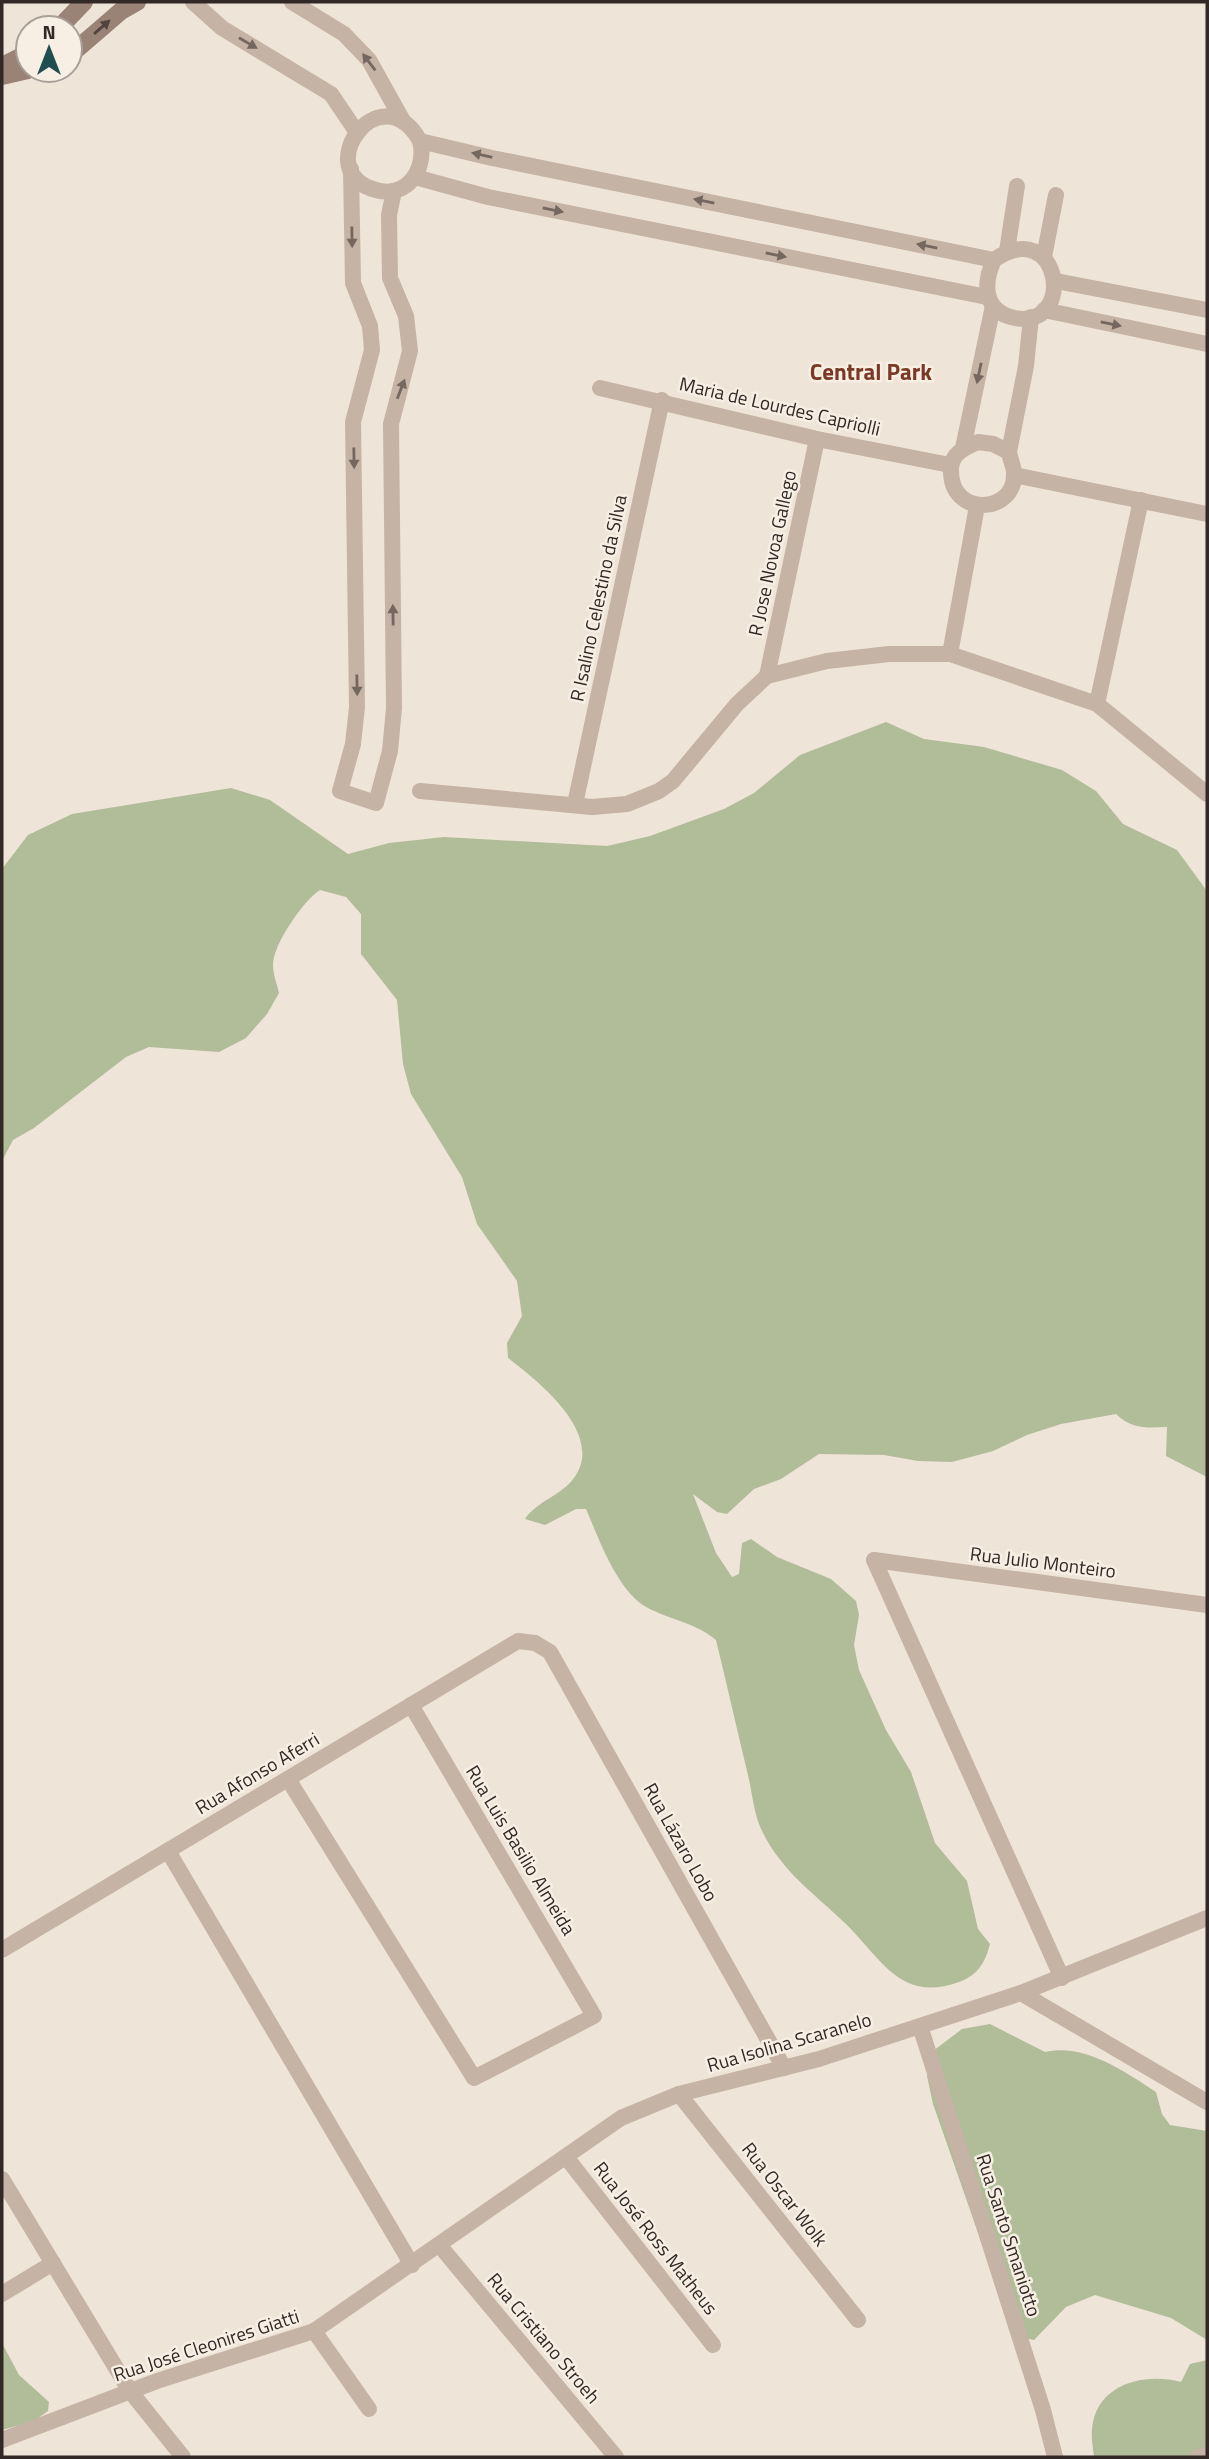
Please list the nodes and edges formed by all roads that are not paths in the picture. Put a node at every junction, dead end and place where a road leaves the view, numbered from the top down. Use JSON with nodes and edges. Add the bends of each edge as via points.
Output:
{"nodes":[{"id":1,"x":137,"y":2,"type":"edge"},
{"id":2,"x":194,"y":2,"type":"edge"},
{"id":3,"x":292,"y":2,"type":"edge"},
{"id":4,"x":84,"y":43,"type":"edge"},
{"id":5,"x":403,"y":121,"type":"junction"},
{"id":6,"x":356,"y":131,"type":"junction"},
{"id":7,"x":420,"y":141,"type":"junction"},
{"id":8,"x":351,"y":169,"type":"junction"},
{"id":9,"x":415,"y":177,"type":"junction"},
{"id":10,"x":1017,"y":186,"type":"dead end"},
{"id":11,"x":394,"y":191,"type":"junction"},
{"id":12,"x":1056,"y":195,"type":"dead end"},
{"id":13,"x":1001,"y":255,"type":"junction"},
{"id":14,"x":1044,"y":257,"type":"junction"},
{"id":15,"x":1056,"y":281,"type":"junction"},
{"id":16,"x":990,"y":301,"type":"junction"},
{"id":17,"x":1207,"y":310,"type":"edge"},
{"id":18,"x":1038,"y":314,"type":"junction"},
{"id":19,"x":1207,"y":344,"type":"edge"},
{"id":20,"x":600,"y":387,"type":"dead end"},
{"id":21,"x":662,"y":400,"type":"junction"},
{"id":22,"x":817,"y":439,"type":"junction"},
{"id":23,"x":962,"y":448,"type":"junction"},
{"id":24,"x":1009,"y":452,"type":"junction"},
{"id":25,"x":950,"y":466,"type":"junction"},
{"id":26,"x":1014,"y":475,"type":"junction"},
{"id":27,"x":1141,"y":500,"type":"junction"},
{"id":28,"x":977,"y":506,"type":"junction"},
{"id":29,"x":1207,"y":514,"type":"edge"},
{"id":30,"x":950,"y":654,"type":"junction"},
{"id":31,"x":767,"y":676,"type":"junction"},
{"id":32,"x":1097,"y":704,"type":"junction"},
{"id":33,"x":420,"y":791,"type":"dead end"},
{"id":34,"x":1207,"y":794,"type":"edge"},
{"id":35,"x":575,"y":804,"type":"junction"},
{"id":36,"x":1207,"y":1605,"type":"edge"},
{"id":37,"x":535,"y":1643,"type":"joint"},
{"id":38,"x":411,"y":1705,"type":"junction"},
{"id":39,"x":288,"y":1779,"type":"junction"},
{"id":40,"x":168,"y":1851,"type":"junction"},
{"id":41,"x":1207,"y":1918,"type":"edge"},
{"id":42,"x":2,"y":1950,"type":"edge"},
{"id":43,"x":1062,"y":1978,"type":"junction"},
{"id":44,"x":1021,"y":1993,"type":"junction"},
{"id":45,"x":920,"y":2026,"type":"junction"},
{"id":46,"x":784,"y":2068,"type":"junction"},
{"id":47,"x":679,"y":2094,"type":"junction"},
{"id":48,"x":1207,"y":2102,"type":"edge"},
{"id":49,"x":566,"y":2157,"type":"junction"},
{"id":50,"x":2,"y":2179,"type":"edge"},
{"id":51,"x":440,"y":2246,"type":"junction"},
{"id":52,"x":53,"y":2263,"type":"junction"},
{"id":53,"x":412,"y":2265,"type":"junction"},
{"id":54,"x":2,"y":2294,"type":"edge"},
{"id":55,"x":858,"y":2320,"type":"dead end"},
{"id":56,"x":314,"y":2331,"type":"junction"},
{"id":57,"x":713,"y":2345,"type":"dead end"},
{"id":58,"x":130,"y":2391,"type":"junction"},
{"id":59,"x":369,"y":2409,"type":"dead end"},
{"id":60,"x":2,"y":2440,"type":"edge"},
{"id":61,"x":1207,"y":2455,"type":"edge"},
{"id":62,"x":183,"y":2457,"type":"edge"},
{"id":63,"x":616,"y":2457,"type":"edge"},
{"id":64,"x":1055,"y":2457,"type":"edge"},
{"id":65,"x":1198,"y":2457,"type":"edge"}],
"edges":[{"from":4,"to":1,"type":"main road","one_way":true},
{"from":2,"to":6,"type":"street","one_way":true,"via":[[222,28],[331,94]]},
{"from":5,"to":3,"type":"street","one_way":true,"via":[[369,60],[344,34]]},
{"from":5,"to":6,"type":"street","via":[[377,118]]},
{"from":5,"to":7,"type":"street"},
{"from":6,"to":8,"type":"street","via":[[348,156]]},
{"from":7,"to":9,"type":"street","via":[[423,159]]},
{"from":13,"to":7,"type":"street","one_way":true},
{"from":8,"to":11,"type":"street","via":[[368,188]]},
{"from":8,"to":11,"type":"street","one_way":true,"via":[[353,283],[370,326],[372,350],[354,422],[357,707],[340,791],[376,803],[390,751],[394,708],[391,424],[410,351],[406,316],[390,278],[389,215]]},
{"from":9,"to":11,"type":"street"},
{"from":9,"to":16,"type":"street","one_way":true,"via":[[488,197]]},
{"from":10,"to":13,"type":"street"},
{"from":12,"to":14,"type":"street"},
{"from":13,"to":14,"type":"street","via":[[1026,249]]},
{"from":13,"to":16,"type":"street","via":[[985,277]]},
{"from":14,"to":15,"type":"street"},
{"from":15,"to":17,"type":"street"},
{"from":15,"to":18,"type":"street","via":[[1054,297]]},
{"from":16,"to":18,"type":"street","via":[[1004,315],[1017,319]]},
{"from":16,"to":23,"type":"street","one_way":true},
{"from":18,"to":19,"type":"street","one_way":true},
{"from":18,"to":24,"type":"street"},
{"from":20,"to":21,"type":"street","name":"Maria de Lourdes Capriolli"},
{"from":21,"to":22,"type":"street","name":"Maria de Lourdes Capriolli"},
{"from":21,"to":35,"type":"street","name":"R Isalino Celestino da Silva"},
{"from":22,"to":25,"type":"street","name":"Maria de Lourdes Capriolli"},
{"from":22,"to":31,"type":"street","name":"R Jose Novoa Gallego"},
{"from":23,"to":24,"type":"street","via":[[978,442]]},
{"from":23,"to":25,"type":"street"},
{"from":24,"to":26,"type":"street"},
{"from":25,"to":28,"type":"street","via":[[951,483],[960,499]]},
{"from":26,"to":27,"type":"street"},
{"from":26,"to":28,"type":"street","via":[[1009,492],[995,504]]},
{"from":27,"to":29,"type":"street"},
{"from":27,"to":32,"type":"street"},
{"from":28,"to":30,"type":"street"},
{"from":30,"to":31,"type":"street","via":[[888,654]]},
{"from":30,"to":32,"type":"street"},
{"from":31,"to":35,"type":"street","via":[[709,735],[685,769],[659,791],[610,807]]},
{"from":32,"to":34,"type":"street"},
{"from":33,"to":35,"type":"street"},
{"from":36,"to":43,"type":"street","name":"Rua Julio Monteiro","via":[[874,1560]]},
{"from":37,"to":38,"type":"street","name":"Rua Afonso Aferri","via":[[518,1641]]},
{"from":37,"to":46,"type":"street","name":"Rua Lázaro Lobo","via":[[550,1652]]},
{"from":38,"to":39,"type":"street","name":"Rua Afonso Aferri"},
{"from":38,"to":39,"type":"street","name":"Rua Luis Basilio Almeida","via":[[594,2016],[474,2078]]},
{"from":39,"to":40,"type":"street","name":"Rua Afonso Aferri"},
{"from":40,"to":42,"type":"street","name":"Rua Afonso Aferri"},
{"from":40,"to":53,"type":"street"},
{"from":41,"to":43,"type":"street","name":"Rua Isolina Scaranelo"},
{"from":43,"to":44,"type":"street","name":"Rua Isolina Scaranelo"},
{"from":44,"to":45,"type":"street","name":"Rua Isolina Scaranelo"},
{"from":44,"to":48,"type":"street"},
{"from":45,"to":46,"type":"street","name":"Rua Isolina Scaranelo"},
{"from":45,"to":64,"type":"street","name":"Rua Santo Smaniotto"},
{"from":46,"to":47,"type":"street","name":"Rua Isolina Scaranelo"},
{"from":47,"to":49,"type":"street","name":"Rua Isolina Scaranelo","via":[[621,2118]]},
{"from":47,"to":55,"type":"street","name":"Rua Oscar Wolk"},
{"from":49,"to":51,"type":"street","name":"Rua Isolina Scaranelo"},
{"from":49,"to":57,"type":"street","name":"Rua José Ross Matheus"},
{"from":50,"to":52,"type":"street"},
{"from":51,"to":53,"type":"street","name":"Rua Isolina Scaranelo"},
{"from":51,"to":63,"type":"street","name":"Rua Cristiano Stroeh"},
{"from":52,"to":54,"type":"street"},
{"from":52,"to":58,"type":"street"},
{"from":53,"to":56,"type":"street","name":"Rua José Cleonires Giatti"},
{"from":56,"to":58,"type":"street","name":"Rua José Cleonires Giatti"},
{"from":56,"to":59,"type":"street"},
{"from":58,"to":60,"type":"street","name":"Rua José Cleonires Giatti"},
{"from":58,"to":62,"type":"street"},
{"from":61,"to":65,"type":"street"}]}
